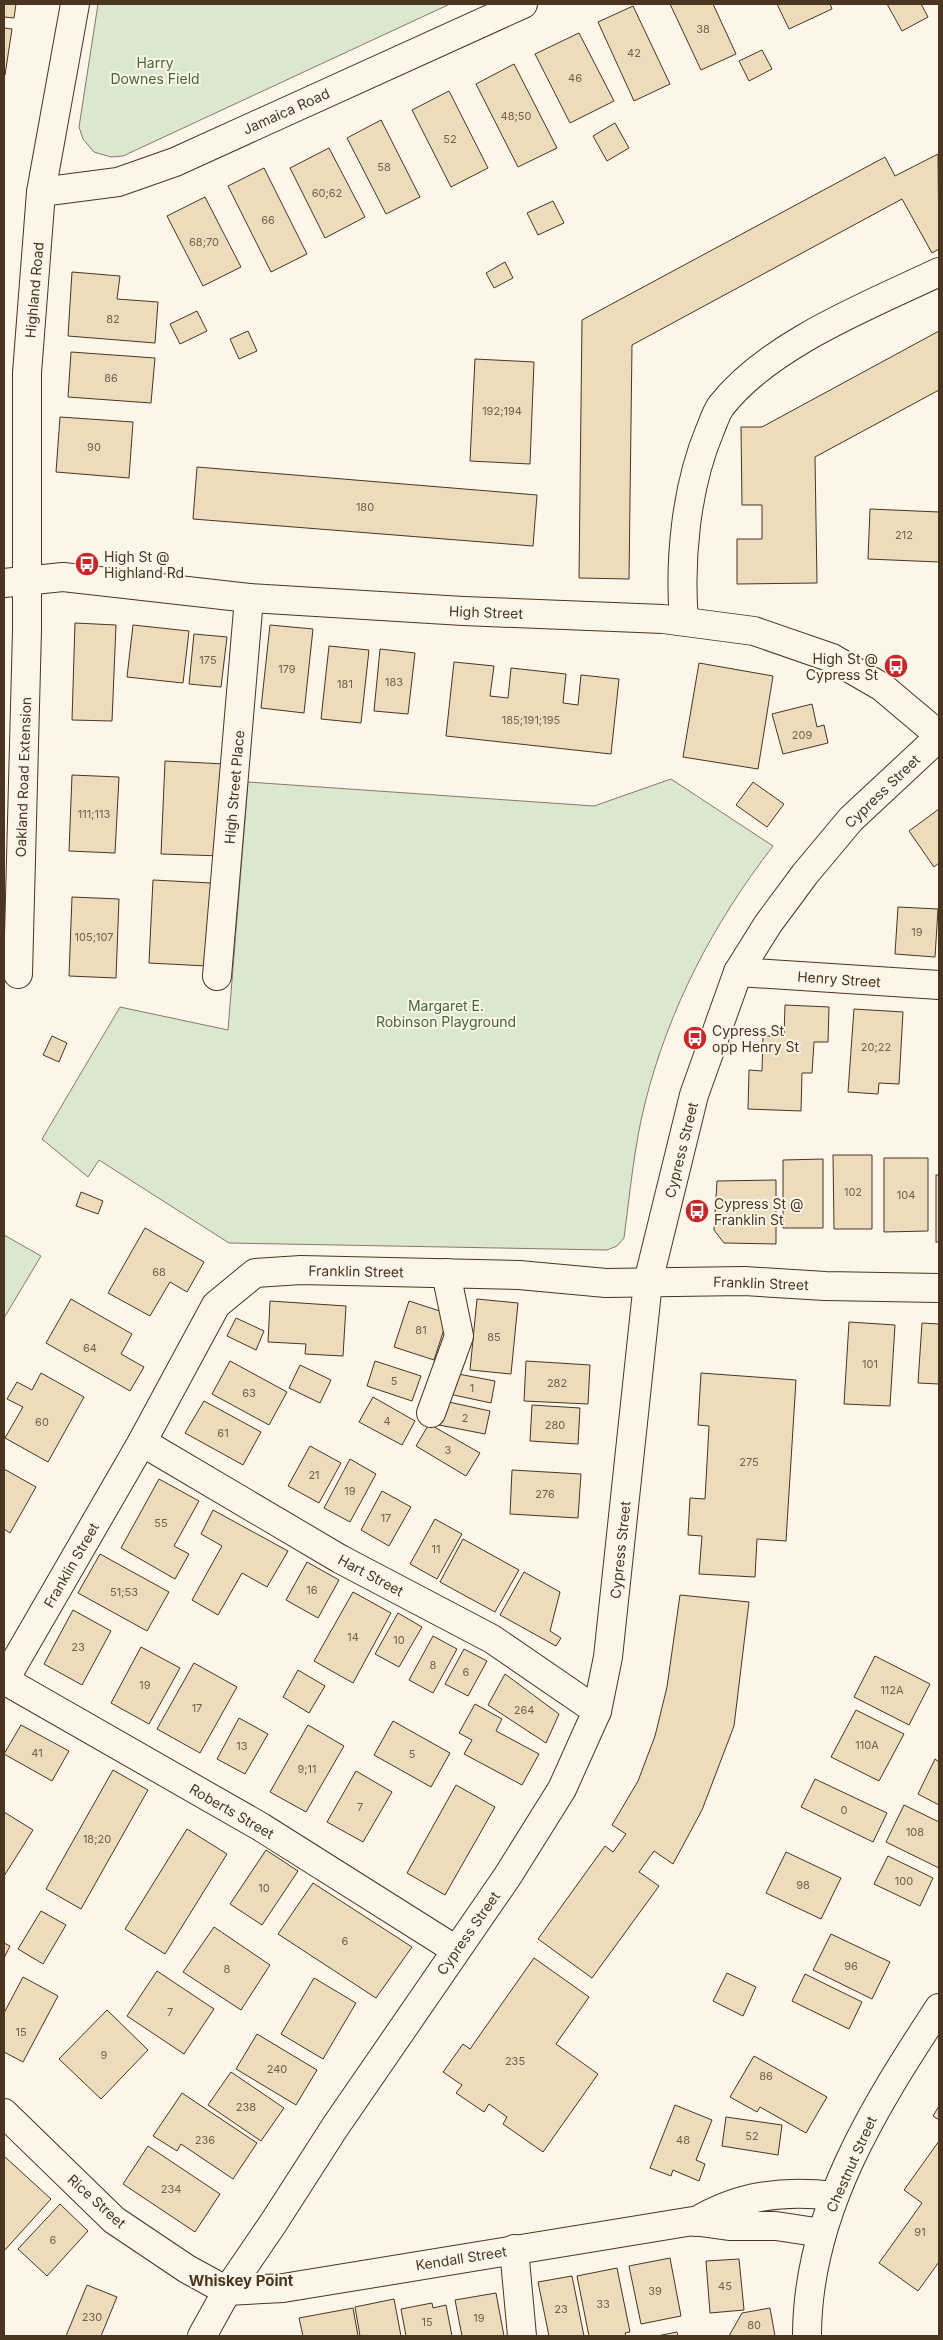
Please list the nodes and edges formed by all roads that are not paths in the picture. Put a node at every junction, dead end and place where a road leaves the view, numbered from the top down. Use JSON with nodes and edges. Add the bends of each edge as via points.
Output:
{"nodes":[{"id":1,"x":75,"y":4,"type":"edge"},
{"id":2,"x":523,"y":4,"type":"edge"},
{"id":3,"x":42,"y":192,"type":"junction"},
{"id":4,"x":939,"y":272,"type":"edge"},
{"id":5,"x":16,"y":582,"type":"edge"},
{"id":6,"x":250,"y":598,"type":"junction"},
{"id":7,"x":684,"y":621,"type":"junction"},
{"id":8,"x":939,"y":736,"type":"edge"},
{"id":9,"x":738,"y":972,"type":"junction"},
{"id":10,"x":18,"y":974,"type":"dead end"},
{"id":11,"x":217,"y":976,"type":"dead end"},
{"id":12,"x":939,"y":985,"type":"edge"},
{"id":13,"x":446,"y":1273,"type":"junction"},
{"id":14,"x":648,"y":1282,"type":"junction"},
{"id":15,"x":939,"y":1288,"type":"edge"},
{"id":16,"x":431,"y":1413,"type":"dead end"},
{"id":17,"x":142,"y":1442,"type":"junction"},
{"id":18,"x":4,"y":1681,"type":"edge"},
{"id":19,"x":597,"y":1711,"type":"junction"},
{"id":20,"x":456,"y":1950,"type":"junction"},
{"id":21,"x":939,"y":2008,"type":"edge"},
{"id":22,"x":4,"y":2113,"type":"edge"},
{"id":23,"x":834,"y":2196,"type":"junction"},
{"id":24,"x":696,"y":2222,"type":"junction"},
{"id":25,"x":822,"y":2233,"type":"junction"},
{"id":26,"x":514,"y":2249,"type":"junction"},
{"id":27,"x":227,"y":2291,"type":"junction"},
{"id":28,"x":202,"y":2336,"type":"edge"},
{"id":29,"x":522,"y":2336,"type":"edge"},
{"id":30,"x":807,"y":2336,"type":"edge"}],
"edges":[{"from":1,"to":3,"type":"street","name":"Highland Road"},
{"from":2,"to":3,"type":"street","name":"Jamaica Road","via":[[175,162],[118,182]]},
{"from":3,"to":5,"type":"street","name":"Highland Road","via":[[27,373]]},
{"from":4,"to":7,"type":"street","via":[[829,323],[744,382],[720,408],[694,478],[682,593]]},
{"from":5,"to":6,"type":"street","name":"High Street","via":[[64,577]]},
{"from":5,"to":10,"type":"street","name":"Oakland Road Extension"},
{"from":6,"to":7,"type":"street","name":"High Street"},
{"from":6,"to":11,"type":"street","name":"High Street Place"},
{"from":7,"to":8,"type":"street","name":"High Street","via":[[754,632],[832,658],[882,687]]},
{"from":8,"to":9,"type":"street","name":"Cypress Street","via":[[851,819],[768,924]]},
{"from":9,"to":12,"type":"street","name":"Henry Street"},
{"from":9,"to":14,"type":"street","name":"Cypress Street","via":[[694,1096]]},
{"from":13,"to":14,"type":"street","name":"Franklin Street","via":[[520,1275],[606,1283]]},
{"from":13,"to":16,"type":"street","via":[[459,1336]]},
{"from":13,"to":17,"type":"street","name":"Franklin Street","via":[[301,1270],[255,1274],[216,1305]]},
{"from":14,"to":15,"type":"street","name":"Franklin Street","via":[[744,1281]]},
{"from":14,"to":19,"type":"street","name":"Cypress Street","via":[[608,1657]]},
{"from":17,"to":18,"type":"street","name":"Franklin Street"},
{"from":17,"to":19,"type":"street","name":"Hart Street","via":[[340,1559],[492,1640]]},
{"from":18,"to":20,"type":"street","name":"Roberts Street","via":[[261,1827]]},
{"from":19,"to":20,"type":"street","name":"Cypress Street","via":[[562,1789]]},
{"from":20,"to":27,"type":"street","name":"Cypress Street"},
{"from":21,"to":23,"type":"street","name":"Chestnut Street","via":[[876,2107]]},
{"from":22,"to":27,"type":"street","name":"Rice Street","via":[[114,2220]]},
{"from":23,"to":24,"type":"street","name":"Kendall Street","via":[[797,2193],[754,2198],[722,2206]]},
{"from":23,"to":25,"type":"street","name":"Chestnut Street"},
{"from":24,"to":25,"type":"street","name":"Kendall Street","via":[[729,2226],[767,2225]]},
{"from":24,"to":26,"type":"street","name":"Kendall Street"},
{"from":25,"to":30,"type":"street","name":"Chestnut Street","via":[[812,2279]]},
{"from":26,"to":27,"type":"street","name":"Kendall Street","via":[[283,2288]]},
{"from":26,"to":29,"type":"street"},
{"from":27,"to":28,"type":"street","name":"Cypress Street"}]}
